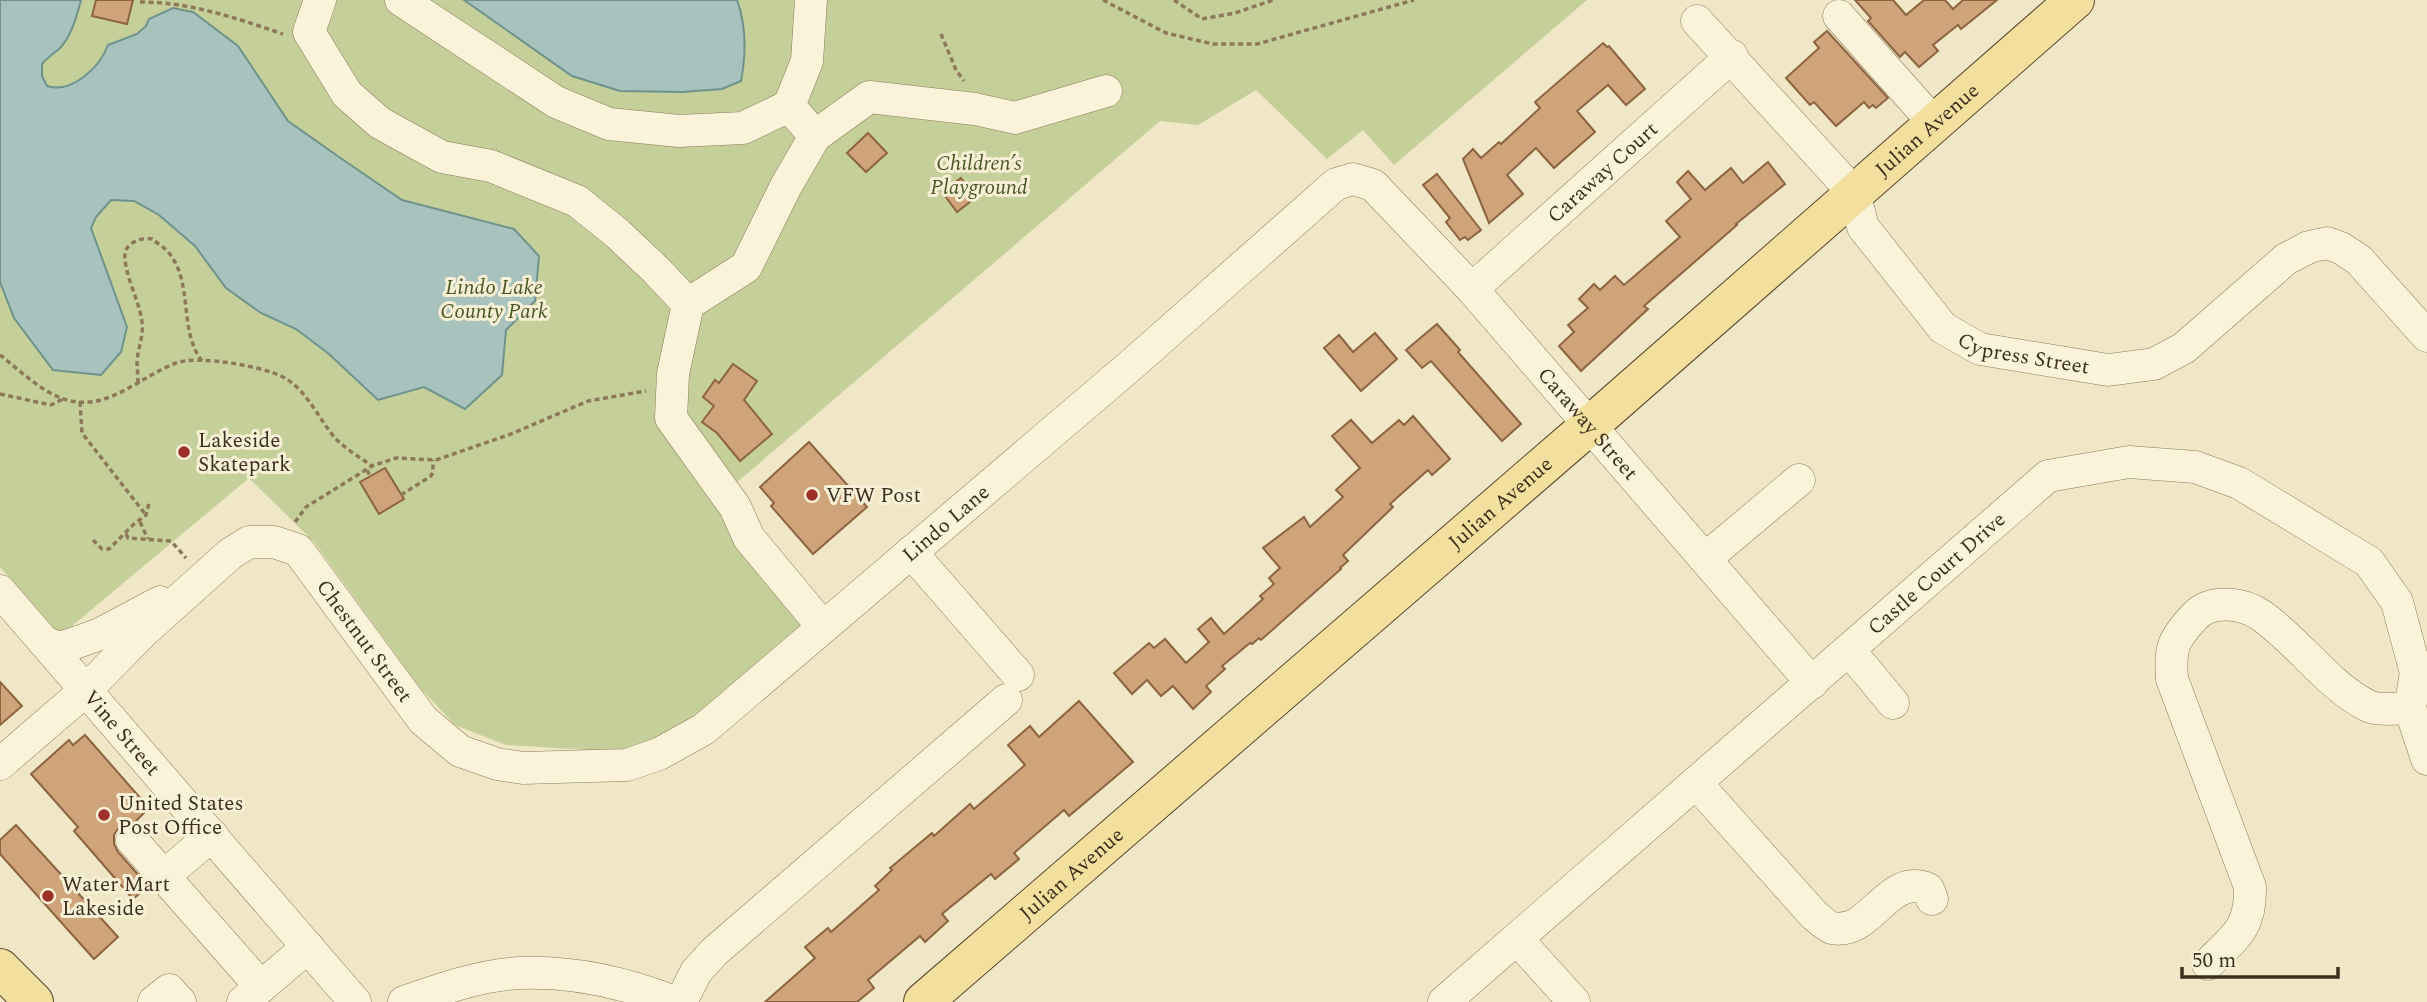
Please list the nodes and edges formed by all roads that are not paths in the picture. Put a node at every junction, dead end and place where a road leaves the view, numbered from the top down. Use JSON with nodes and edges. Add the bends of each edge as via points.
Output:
{"nodes":[{"id":1,"x":320,"y":0,"type":"edge"},
{"id":2,"x":401,"y":0,"type":"edge"},
{"id":3,"x":811,"y":0,"type":"edge"},
{"id":4,"x":2075,"y":0,"type":"edge"},
{"id":5,"x":1839,"y":16,"type":"dead end"},
{"id":6,"x":1697,"y":21,"type":"dead end"},
{"id":7,"x":1732,"y":56,"type":"junction"},
{"id":8,"x":1106,"y":91,"type":"dead end"},
{"id":9,"x":789,"y":106,"type":"junction"},
{"id":10,"x":1934,"y":123,"type":"junction"},
{"id":11,"x":815,"y":136,"type":"junction"},
{"id":12,"x":1353,"y":179,"type":"joint"},
{"id":13,"x":1854,"y":193,"type":"junction"},
{"id":14,"x":1472,"y":289,"type":"junction"},
{"id":15,"x":688,"y":304,"type":"junction"},
{"id":16,"x":2427,"y":335,"type":"edge"},
{"id":17,"x":1589,"y":426,"type":"junction"},
{"id":18,"x":1799,"y":480,"type":"dead end"},
{"id":19,"x":911,"y":552,"type":"junction"},
{"id":20,"x":1705,"y":559,"type":"junction"},
{"id":21,"x":204,"y":578,"type":"junction"},
{"id":22,"x":0,"y":591,"type":"edge"},
{"id":23,"x":823,"y":627,"type":"junction"},
{"id":24,"x":44,"y":642,"type":"junction"},
{"id":25,"x":1849,"y":650,"type":"junction"},
{"id":26,"x":1812,"y":682,"type":"junction"},
{"id":27,"x":86,"y":690,"type":"junction"},
{"id":28,"x":1894,"y":703,"type":"dead end"},
{"id":29,"x":2410,"y":708,"type":"junction"},
{"id":30,"x":4,"y":753,"type":"edge"},
{"id":31,"x":2427,"y":759,"type":"edge"},
{"id":32,"x":497,"y":764,"type":"joint"},
{"id":33,"x":1696,"y":783,"type":"junction"},
{"id":34,"x":212,"y":835,"type":"junction"},
{"id":35,"x":132,"y":840,"type":"dead end"},
{"id":36,"x":164,"y":876,"type":"junction"},
{"id":37,"x":1933,"y":899,"type":"dead end"},
{"id":38,"x":1517,"y":939,"type":"junction"},
{"id":39,"x":308,"y":947,"type":"junction"},
{"id":40,"x":2208,"y":964,"type":"dead end"},
{"id":41,"x":0,"y":968,"type":"edge"},
{"id":42,"x":252,"y":995,"type":"edge"},
{"id":43,"x":34,"y":1002,"type":"edge"},
{"id":44,"x":154,"y":1002,"type":"edge"},
{"id":45,"x":180,"y":1002,"type":"edge"},
{"id":46,"x":355,"y":1002,"type":"edge"},
{"id":47,"x":404,"y":1002,"type":"edge"},
{"id":48,"x":674,"y":1002,"type":"edge"},
{"id":49,"x":681,"y":1002,"type":"edge"},
{"id":50,"x":923,"y":1002,"type":"edge"},
{"id":51,"x":1444,"y":1002,"type":"edge"},
{"id":52,"x":1574,"y":1002,"type":"edge"}],
"edges":[{"from":1,"to":15,"type":"street","via":[[309,32],[347,94],[380,123],[442,157],[491,166],[577,201],[618,233]]},
{"from":2,"to":9,"type":"street","via":[[556,103],[609,124],[679,131],[743,128]]},
{"from":3,"to":9,"type":"street","via":[[807,61]]},
{"from":4,"to":10,"type":"main road","name":"Julian Avenue"},
{"from":5,"to":10,"type":"street"},
{"from":6,"to":7,"type":"street","name":"Cypress Street"},
{"from":7,"to":13,"type":"street","name":"Cypress Street"},
{"from":7,"to":14,"type":"street","name":"Caraway Court"},
{"from":8,"to":11,"type":"street","via":[[1015,118],[869,97]]},
{"from":9,"to":11,"type":"street"},
{"from":10,"to":13,"type":"main road","name":"Julian Avenue"},
{"from":11,"to":15,"type":"street","via":[[746,267]]},
{"from":12,"to":14,"type":"street","name":"Caraway Street","via":[[1373,185]]},
{"from":12,"to":19,"type":"street","name":"Lindo Lane","via":[[1336,184]]},
{"from":13,"to":16,"type":"street","name":"Cypress Street","via":[[1863,227],[1943,328],[1980,349],[2108,370],[2154,364],[2183,348],[2286,259],[2327,243],[2360,260]]},
{"from":13,"to":17,"type":"main road","name":"Julian Avenue"},
{"from":14,"to":17,"type":"street","name":"Caraway Street"},
{"from":15,"to":23,"type":"street","via":[[673,374],[671,418],[735,507],[749,538]]},
{"from":17,"to":20,"type":"street","name":"Caraway Street"},
{"from":17,"to":50,"type":"main road","name":"Julian Avenue"},
{"from":18,"to":20,"type":"street"},
{"from":19,"to":23,"type":"street","name":"Lindo Lane"},
{"from":19,"to":49,"type":"street","via":[[1012,687],[714,952],[696,972]]},
{"from":20,"to":26,"type":"street","name":"Caraway Street"},
{"from":21,"to":24,"type":"street","via":[[100,634],[59,648]]},
{"from":21,"to":27,"type":"street"},
{"from":21,"to":32,"type":"street","name":"Chestnut Street","via":[[248,542],[279,543],[298,550],[423,720],[460,751]]},
{"from":22,"to":24,"type":"street","name":"Vine Street"},
{"from":23,"to":32,"type":"street","name":"Lindo Lane","via":[[704,729],[659,754],[627,765],[523,768]]},
{"from":24,"to":27,"type":"street","name":"Vine Street"},
{"from":25,"to":26,"type":"street","name":"Castle Court Drive"},
{"from":25,"to":28,"type":"street"},
{"from":25,"to":29,"type":"street","name":"Castle Court Drive","via":[[2048,476],[2129,463],[2195,467],[2239,483],[2370,562],[2397,602],[2416,673]]},
{"from":26,"to":33,"type":"street","name":"Castle Court Drive"},
{"from":27,"to":30,"type":"street"},
{"from":27,"to":34,"type":"street","name":"Vine Street"},
{"from":29,"to":31,"type":"street"},
{"from":29,"to":40,"type":"street","via":[[2372,708],[2351,696],[2261,615],[2237,604],[2218,605],[2196,614],[2174,642],[2172,679],[2250,887],[2251,907],[2237,935]]},
{"from":33,"to":37,"type":"street","via":[[1830,928],[1852,927],[1902,887],[1915,884],[1928,889]]},
{"from":33,"to":38,"type":"street","name":"Castle Court Drive"},
{"from":34,"to":36,"type":"street"},
{"from":34,"to":39,"type":"street","name":"Vine Street"},
{"from":35,"to":36,"type":"street"},
{"from":36,"to":42,"type":"street"},
{"from":38,"to":51,"type":"street","name":"Castle Court Drive"},
{"from":38,"to":52,"type":"street"},
{"from":39,"to":42,"type":"street"},
{"from":39,"to":46,"type":"street","name":"Vine Street"},
{"from":41,"to":43,"type":"main road"},
{"from":44,"to":45,"type":"street","via":[[169,990]]},
{"from":47,"to":48,"type":"street","via":[[449,986],[518,973],[568,974]]}]}
